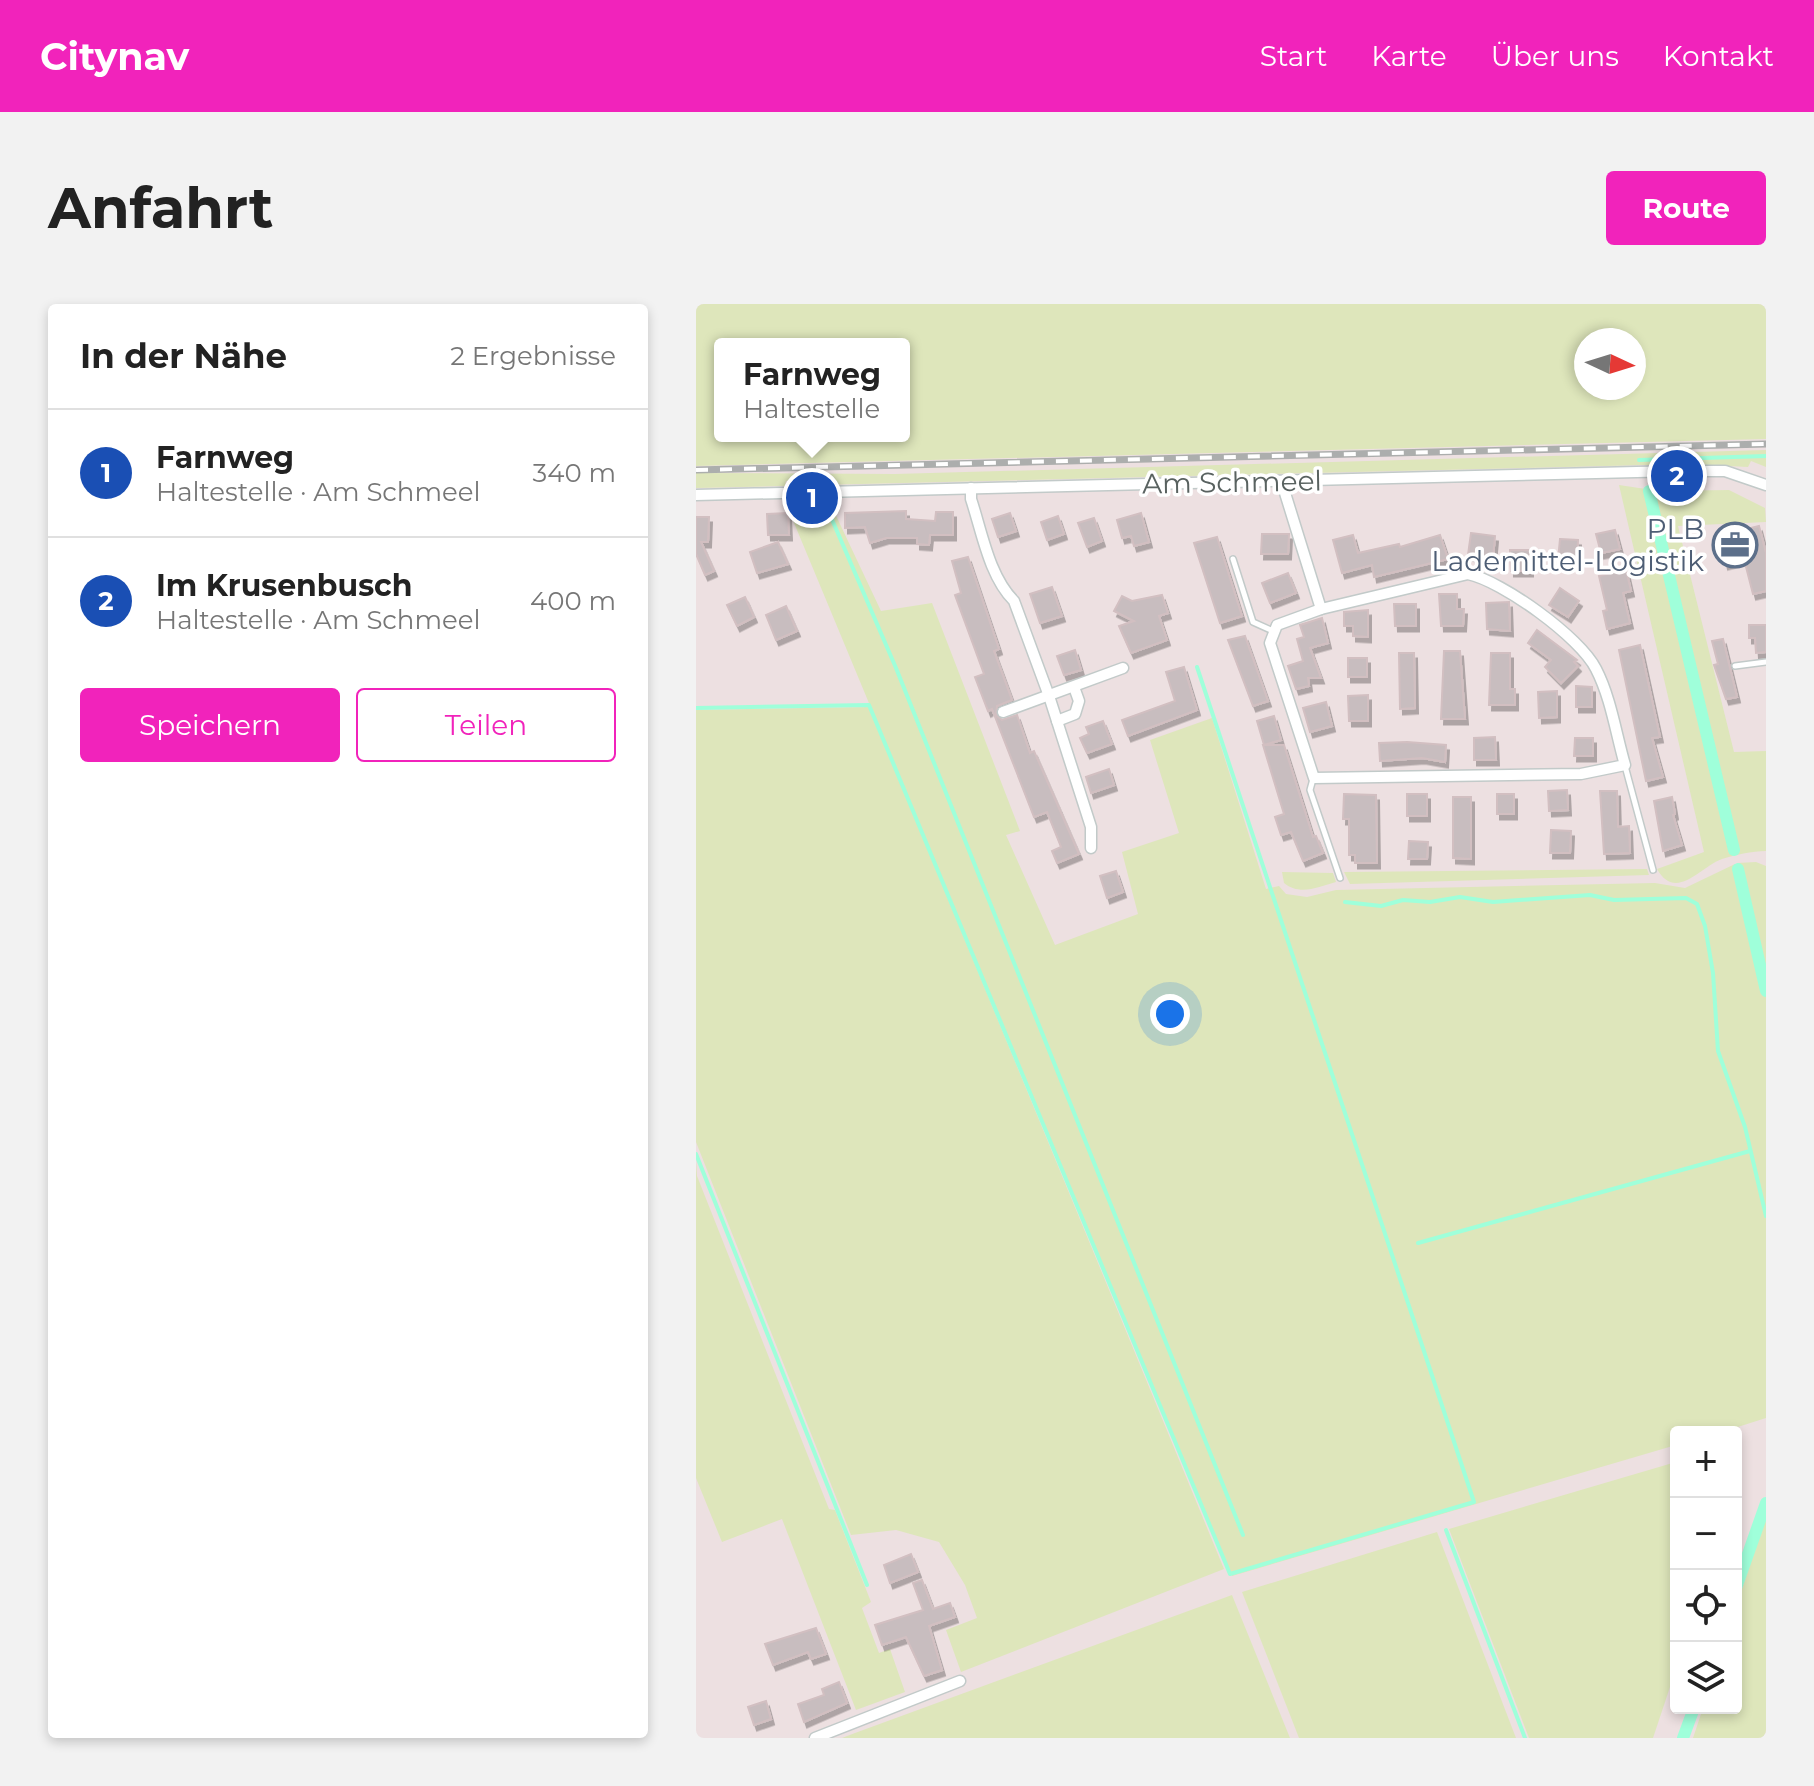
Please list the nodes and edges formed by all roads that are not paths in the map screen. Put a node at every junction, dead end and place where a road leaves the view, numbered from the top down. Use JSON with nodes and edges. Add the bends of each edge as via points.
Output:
{"nodes":[{"id":1,"x":1285,"y":481,"type":"junction"},
{"id":2,"x":1766,"y":485,"type":"edge"},
{"id":3,"x":971,"y":488,"type":"junction"},
{"id":4,"x":696,"y":495,"type":"edge"},
{"id":5,"x":1233,"y":559,"type":"dead end"},
{"id":6,"x":1321,"y":609,"type":"junction"},
{"id":7,"x":1274,"y":631,"type":"junction"},
{"id":8,"x":1766,"y":662,"type":"edge"},
{"id":9,"x":1735,"y":666,"type":"dead end"},
{"id":10,"x":1123,"y":668,"type":"dead end"},
{"id":11,"x":1074,"y":687,"type":"junction"},
{"id":12,"x":1049,"y":696,"type":"junction"},
{"id":13,"x":1003,"y":712,"type":"dead end"},
{"id":14,"x":1057,"y":721,"type":"junction"},
{"id":15,"x":1625,"y":765,"type":"junction"},
{"id":16,"x":1314,"y":778,"type":"junction"},
{"id":17,"x":1091,"y":848,"type":"dead end"},
{"id":18,"x":1653,"y":870,"type":"dead end"},
{"id":19,"x":1340,"y":878,"type":"dead end"},
{"id":20,"x":960,"y":1681,"type":"dead end"},
{"id":21,"x":815,"y":1738,"type":"edge"}],
"edges":[{"from":1,"to":2,"type":"street","name":"Am Schmeel","via":[[1725,471]]},
{"from":1,"to":3,"type":"street","name":"Am Schmeel"},
{"from":1,"to":6,"type":"street"},
{"from":3,"to":4,"type":"street","name":"Am Schmeel"},
{"from":3,"to":12,"type":"street","via":[[996,575],[1014,601]]},
{"from":5,"to":7,"type":"lane","via":[[1253,622]]},
{"from":6,"to":7,"type":"street","via":[[1282,622]]},
{"from":6,"to":15,"type":"street","via":[[1455,576],[1488,578],[1526,602],[1595,665]]},
{"from":7,"to":16,"type":"street","via":[[1270,643]]},
{"from":8,"to":9,"type":"lane"},
{"from":10,"to":11,"type":"street"},
{"from":11,"to":12,"type":"street"},
{"from":11,"to":14,"type":"street","via":[[1079,701],[1075,714]]},
{"from":12,"to":13,"type":"street"},
{"from":12,"to":14,"type":"street"},
{"from":14,"to":17,"type":"street","via":[[1091,827]]},
{"from":15,"to":16,"type":"street","via":[[1581,774]]},
{"from":15,"to":18,"type":"lane"},
{"from":16,"to":19,"type":"lane","via":[[1310,790]]},
{"from":20,"to":21,"type":"street"}]}
